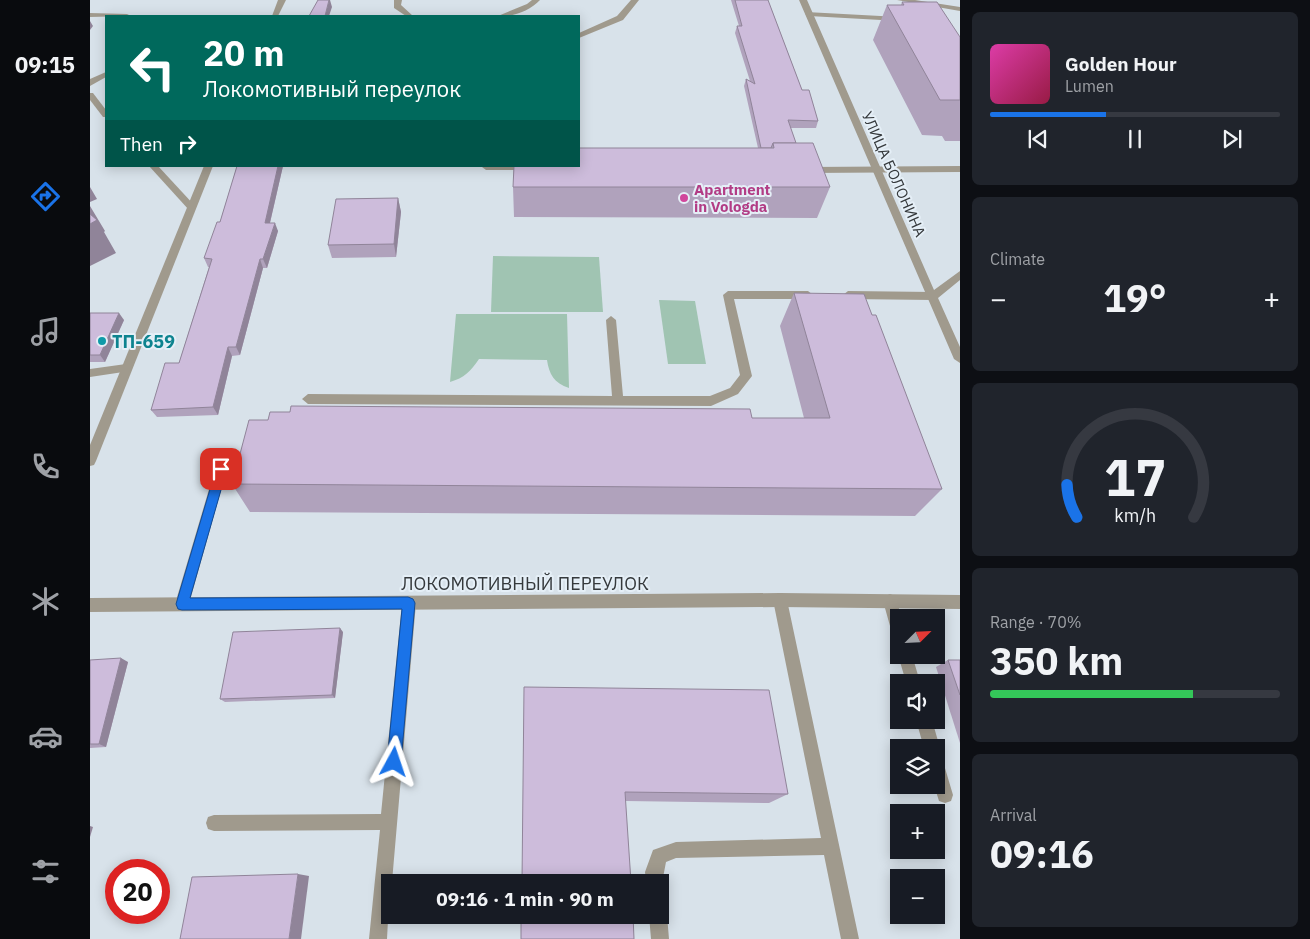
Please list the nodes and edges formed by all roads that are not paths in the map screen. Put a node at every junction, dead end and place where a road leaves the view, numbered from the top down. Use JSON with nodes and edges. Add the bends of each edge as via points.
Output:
{"nodes":[{"id":1,"x":282,"y":0,"type":"edge"},
{"id":2,"x":398,"y":0,"type":"edge"},
{"id":3,"x":536,"y":0,"type":"edge"},
{"id":4,"x":635,"y":0,"type":"edge"},
{"id":5,"x":803,"y":0,"type":"edge"},
{"id":6,"x":901,"y":0,"type":"edge"},
{"id":7,"x":960,"y":9,"type":"edge"},
{"id":8,"x":809,"y":14,"type":"junction"},
{"id":9,"x":90,"y":15,"type":"edge"},
{"id":10,"x":105,"y":15,"type":"edge"},
{"id":11,"x":275,"y":15,"type":"edge"},
{"id":12,"x":409,"y":15,"type":"edge"},
{"id":13,"x":505,"y":15,"type":"edge"},
{"id":14,"x":903,"y":19,"type":"edge"},
{"id":15,"x":580,"y":36,"type":"edge"},
{"id":16,"x":105,"y":74,"type":"edge"},
{"id":17,"x":90,"y":84,"type":"edge"},
{"id":18,"x":90,"y":95,"type":"edge"},
{"id":19,"x":105,"y":114,"type":"edge"},
{"id":20,"x":155,"y":167,"type":"edge"},
{"id":21,"x":209,"y":167,"type":"edge"},
{"id":22,"x":486,"y":167,"type":"edge"},
{"id":23,"x":536,"y":167,"type":"edge"},
{"id":24,"x":796,"y":169,"type":"edge"},
{"id":25,"x":960,"y":169,"type":"edge"},
{"id":26,"x":876,"y":170,"type":"junction"},
{"id":27,"x":192,"y":208,"type":"junction"},
{"id":28,"x":960,"y":275,"type":"edge"},
{"id":29,"x":815,"y":295,"type":"edge"},
{"id":30,"x":834,"y":295,"type":"edge"},
{"id":31,"x":933,"y":296,"type":"junction"},
{"id":32,"x":611,"y":320,"type":"dead end"},
{"id":33,"x":960,"y":359,"type":"edge"},
{"id":34,"x":126,"y":368,"type":"junction"},
{"id":35,"x":90,"y":373,"type":"edge"},
{"id":36,"x":308,"y":399,"type":"dead end"},
{"id":37,"x":618,"y":401,"type":"junction"},
{"id":38,"x":90,"y":462,"type":"edge"},
{"id":39,"x":221,"y":469,"type":"dead end"},
{"id":40,"x":780,"y":600,"type":"junction"},
{"id":41,"x":890,"y":601,"type":"junction"},
{"id":42,"x":960,"y":602,"type":"edge"},
{"id":43,"x":408,"y":603,"type":"junction"},
{"id":44,"x":182,"y":604,"type":"junction"},
{"id":45,"x":90,"y":605,"type":"edge"},
{"id":46,"x":892,"y":609,"type":"edge"},
{"id":47,"x":389,"y":822,"type":"junction"},
{"id":48,"x":214,"y":823,"type":"dead end"},
{"id":49,"x":831,"y":846,"type":"junction"},
{"id":50,"x":654,"y":874,"type":"edge"},
{"id":51,"x":659,"y":924,"type":"edge"},
{"id":52,"x":378,"y":939,"type":"edge"},
{"id":53,"x":660,"y":939,"type":"edge"},
{"id":54,"x":850,"y":939,"type":"edge"}],
"edges":[{"from":1,"to":11,"type":"street"},
{"from":2,"to":12,"type":"street","via":[[397,6]]},
{"from":3,"to":13,"type":"street","via":[[530,6]]},
{"from":4,"to":15,"type":"street","via":[[620,18]]},
{"from":5,"to":8,"type":"street","name":"УЛИЦА БОЛОНИНА"},
{"from":6,"to":7,"type":"street"},
{"from":8,"to":14,"type":"street"},
{"from":8,"to":26,"type":"street","name":"УЛИЦА БОЛОНИНА"},
{"from":9,"to":10,"type":"street"},
{"from":16,"to":17,"type":"street"},
{"from":18,"to":19,"type":"street"},
{"from":20,"to":27,"type":"street"},
{"from":21,"to":27,"type":"street"},
{"from":22,"to":23,"type":"street"},
{"from":24,"to":26,"type":"street"},
{"from":25,"to":26,"type":"street"},
{"from":26,"to":31,"type":"street","name":"УЛИЦА БОЛОНИНА"},
{"from":27,"to":34,"type":"street"},
{"from":28,"to":31,"type":"street"},
{"from":29,"to":37,"type":"street","via":[[728,295],[746,376],[724,397],[711,401]]},
{"from":30,"to":31,"type":"street"},
{"from":31,"to":33,"type":"street","name":"УЛИЦА БОЛОНИНА"},
{"from":32,"to":37,"type":"street"},
{"from":34,"to":35,"type":"street"},
{"from":34,"to":38,"type":"street"},
{"from":36,"to":37,"type":"street"},
{"from":39,"to":44,"type":"street"},
{"from":40,"to":41,"type":"street","name":"ЛОКОМОТИВНЫЙ ПЕРЕУЛОК"},
{"from":40,"to":43,"type":"street","name":"ЛОКОМОТИВНЫЙ ПЕРЕУЛОК"},
{"from":40,"to":49,"type":"street"},
{"from":41,"to":42,"type":"street","name":"ЛОКОМОТИВНЫЙ ПЕРЕУЛОК"},
{"from":41,"to":46,"type":"street"},
{"from":43,"to":44,"type":"street","name":"ЛОКОМОТИВНЫЙ ПЕРЕУЛОК"},
{"from":43,"to":47,"type":"street"},
{"from":44,"to":45,"type":"street","name":"ЛОКОМОТИВНЫЙ ПЕРЕУЛОК"},
{"from":47,"to":48,"type":"street"},
{"from":47,"to":52,"type":"street"},
{"from":49,"to":50,"type":"street","via":[[676,850],[659,856]]},
{"from":49,"to":54,"type":"street"},
{"from":51,"to":53,"type":"street"}]}
